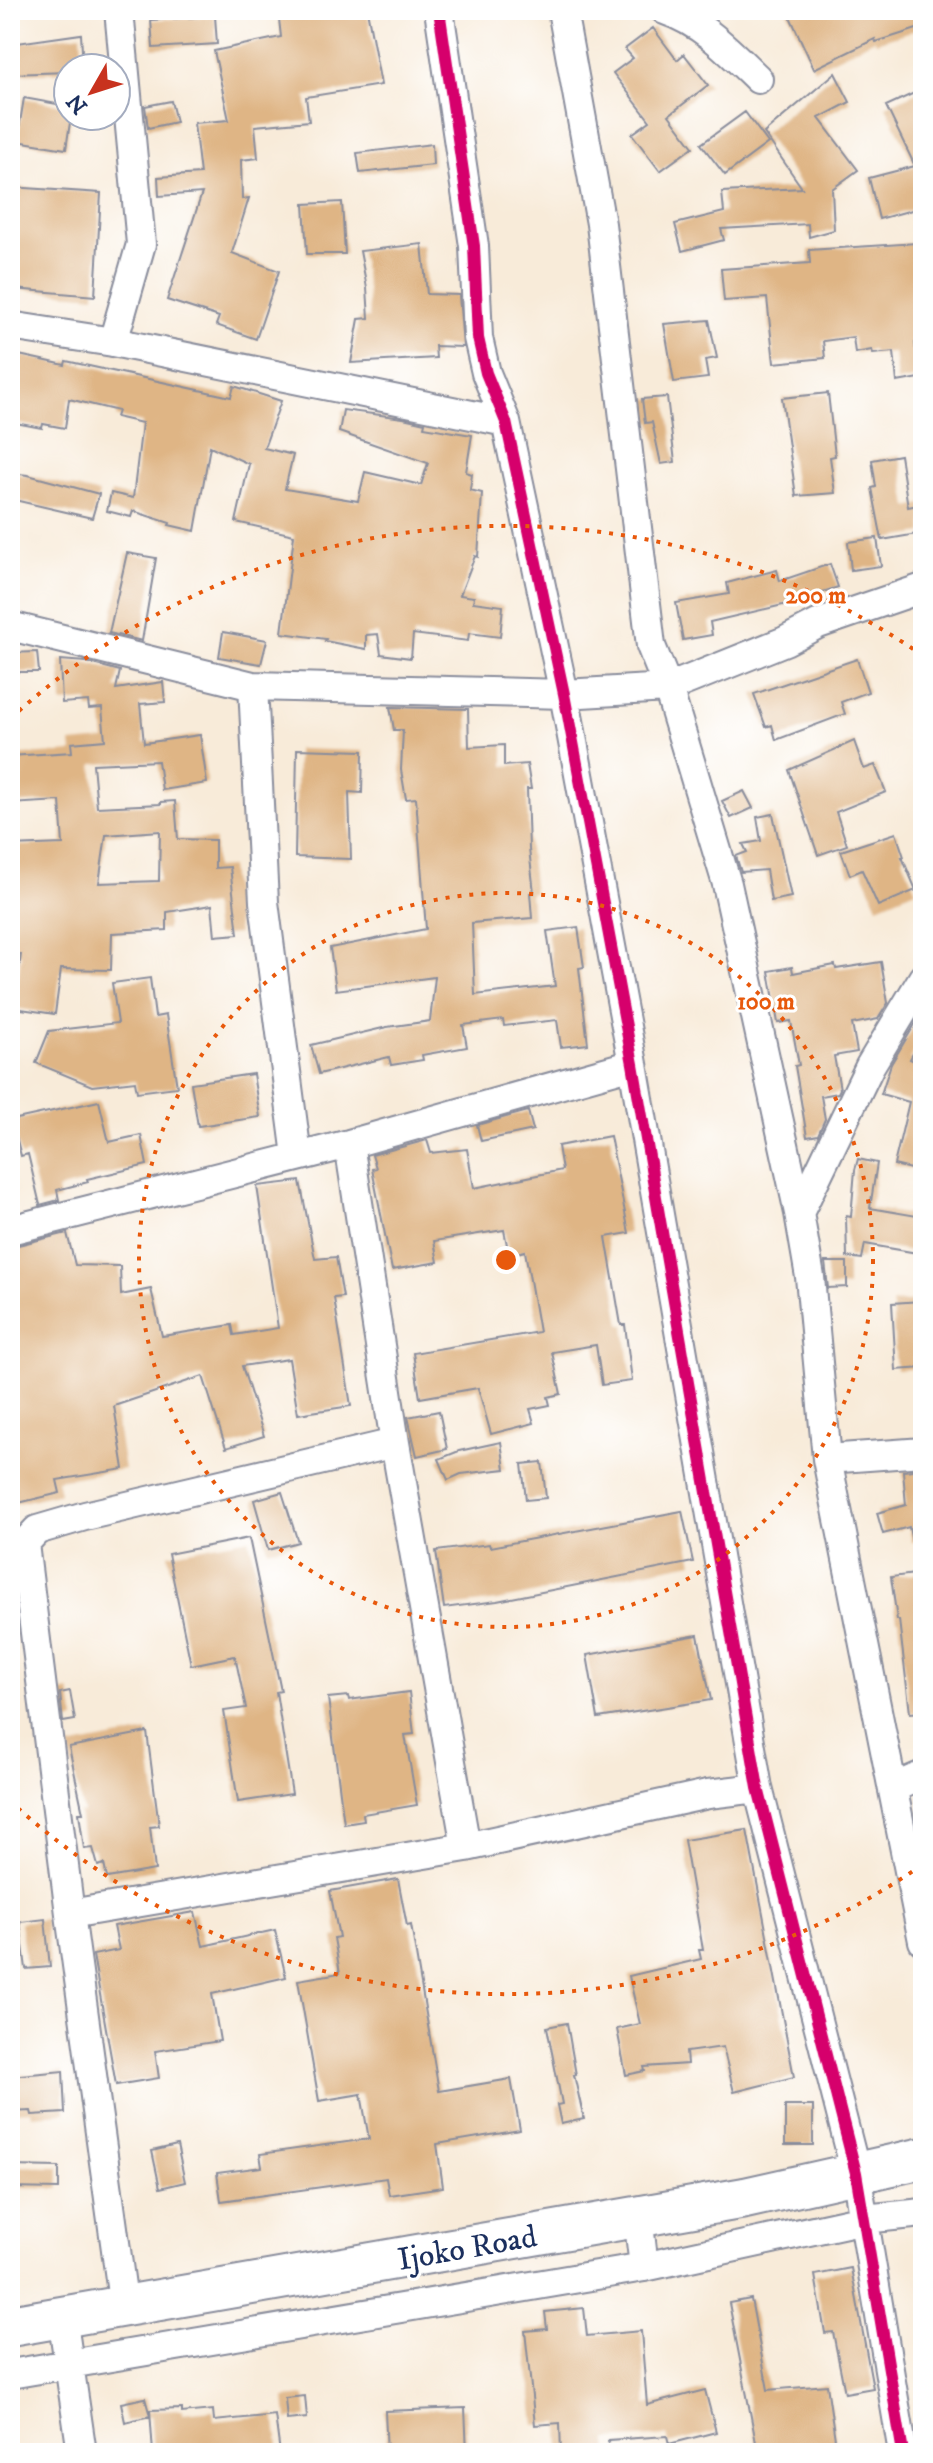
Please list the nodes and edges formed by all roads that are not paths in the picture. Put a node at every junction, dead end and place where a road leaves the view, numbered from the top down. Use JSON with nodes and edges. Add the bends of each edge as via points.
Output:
{"nodes":[{"id":1,"x":119,"y":10,"type":"edge"},
{"id":2,"x":439,"y":10,"type":"edge"},
{"id":3,"x":562,"y":10,"type":"edge"},
{"id":4,"x":665,"y":10,"type":"edge"},
{"id":5,"x":758,"y":79,"type":"dead end"},
{"id":6,"x":10,"y":326,"type":"edge"},
{"id":7,"x":113,"y":342,"type":"junction"},
{"id":8,"x":506,"y":422,"type":"junction"},
{"id":9,"x":923,"y":588,"type":"edge"},
{"id":10,"x":10,"y":626,"type":"edge"},
{"id":11,"x":253,"y":686,"type":"junction"},
{"id":12,"x":668,"y":688,"type":"junction"},
{"id":13,"x":564,"y":694,"type":"junction"},
{"id":14,"x":923,"y":978,"type":"edge"},
{"id":15,"x":633,"y":1064,"type":"junction"},
{"id":16,"x":349,"y":1144,"type":"junction"},
{"id":17,"x":297,"y":1156,"type":"junction"},
{"id":18,"x":799,"y":1213,"type":"junction"},
{"id":19,"x":11,"y":1225,"type":"edge"},
{"id":20,"x":395,"y":1443,"type":"junction"},
{"id":21,"x":923,"y":1452,"type":"edge"},
{"id":22,"x":827,"y":1459,"type":"junction"},
{"id":23,"x":923,"y":1775,"type":"edge"},
{"id":24,"x":758,"y":1788,"type":"junction"},
{"id":25,"x":893,"y":1788,"type":"junction"},
{"id":26,"x":466,"y":1847,"type":"junction"},
{"id":27,"x":70,"y":1914,"type":"junction"},
{"id":28,"x":923,"y":1941,"type":"edge"},
{"id":29,"x":923,"y":2158,"type":"edge"},
{"id":30,"x":856,"y":2173,"type":"junction"},
{"id":31,"x":923,"y":2213,"type":"edge"},
{"id":32,"x":638,"y":2216,"type":"junction"},
{"id":33,"x":864,"y":2219,"type":"junction"},
{"id":34,"x":644,"y":2267,"type":"junction"},
{"id":35,"x":124,"y":2308,"type":"junction"},
{"id":36,"x":62,"y":2316,"type":"junction"},
{"id":37,"x":10,"y":2326,"type":"edge"},
{"id":38,"x":69,"y":2363,"type":"junction"},
{"id":39,"x":10,"y":2374,"type":"edge"},
{"id":40,"x":82,"y":2453,"type":"edge"},
{"id":41,"x":903,"y":2453,"type":"edge"}],
"edges":[{"from":1,"to":7,"type":"street","via":[[141,244]]},
{"from":2,"to":8,"type":"street","via":[[474,246],[478,338]]},
{"from":3,"to":12,"type":"street","via":[[601,224],[651,646]]},
{"from":4,"to":5,"type":"street","via":[[710,34]]},
{"from":6,"to":7,"type":"street"},
{"from":7,"to":8,"type":"street"},
{"from":8,"to":13,"type":"street"},
{"from":9,"to":12,"type":"street","via":[[818,624]]},
{"from":10,"to":11,"type":"street"},
{"from":11,"to":13,"type":"street"},
{"from":11,"to":17,"type":"street","via":[[264,902]]},
{"from":12,"to":13,"type":"street"},
{"from":12,"to":18,"type":"street","via":[[727,884]]},
{"from":13,"to":15,"type":"street"},
{"from":14,"to":18,"type":"street","via":[[870,1066]]},
{"from":15,"to":16,"type":"street"},
{"from":15,"to":24,"type":"street"},
{"from":16,"to":17,"type":"street"},
{"from":16,"to":20,"type":"street"},
{"from":17,"to":19,"type":"street"},
{"from":18,"to":22,"type":"street"},
{"from":20,"to":26,"type":"street"},
{"from":20,"to":27,"type":"street","via":[[85,1516],[37,1530],[24,1544]]},
{"from":21,"to":22,"type":"street"},
{"from":22,"to":25,"type":"street"},
{"from":23,"to":25,"type":"street"},
{"from":24,"to":26,"type":"street","via":[[708,1794]]},
{"from":24,"to":30,"type":"street"},
{"from":25,"to":28,"type":"street"},
{"from":26,"to":27,"type":"street"},
{"from":27,"to":35,"type":"street"},
{"from":29,"to":30,"type":"main road","name":"Ijoko Road"},
{"from":30,"to":32,"type":"main road","name":"Ijoko Road"},
{"from":30,"to":33,"type":"street"},
{"from":31,"to":33,"type":"street"},
{"from":32,"to":34,"type":"street"},
{"from":32,"to":35,"type":"main road","name":"Ijoko Road"},
{"from":33,"to":34,"type":"street"},
{"from":33,"to":41,"type":"street"},
{"from":34,"to":38,"type":"street"},
{"from":35,"to":36,"type":"main road","name":"Ijoko Road"},
{"from":36,"to":37,"type":"main road","name":"Ijoko Road"},
{"from":36,"to":38,"type":"street"},
{"from":38,"to":39,"type":"street"},
{"from":38,"to":40,"type":"street"}]}
